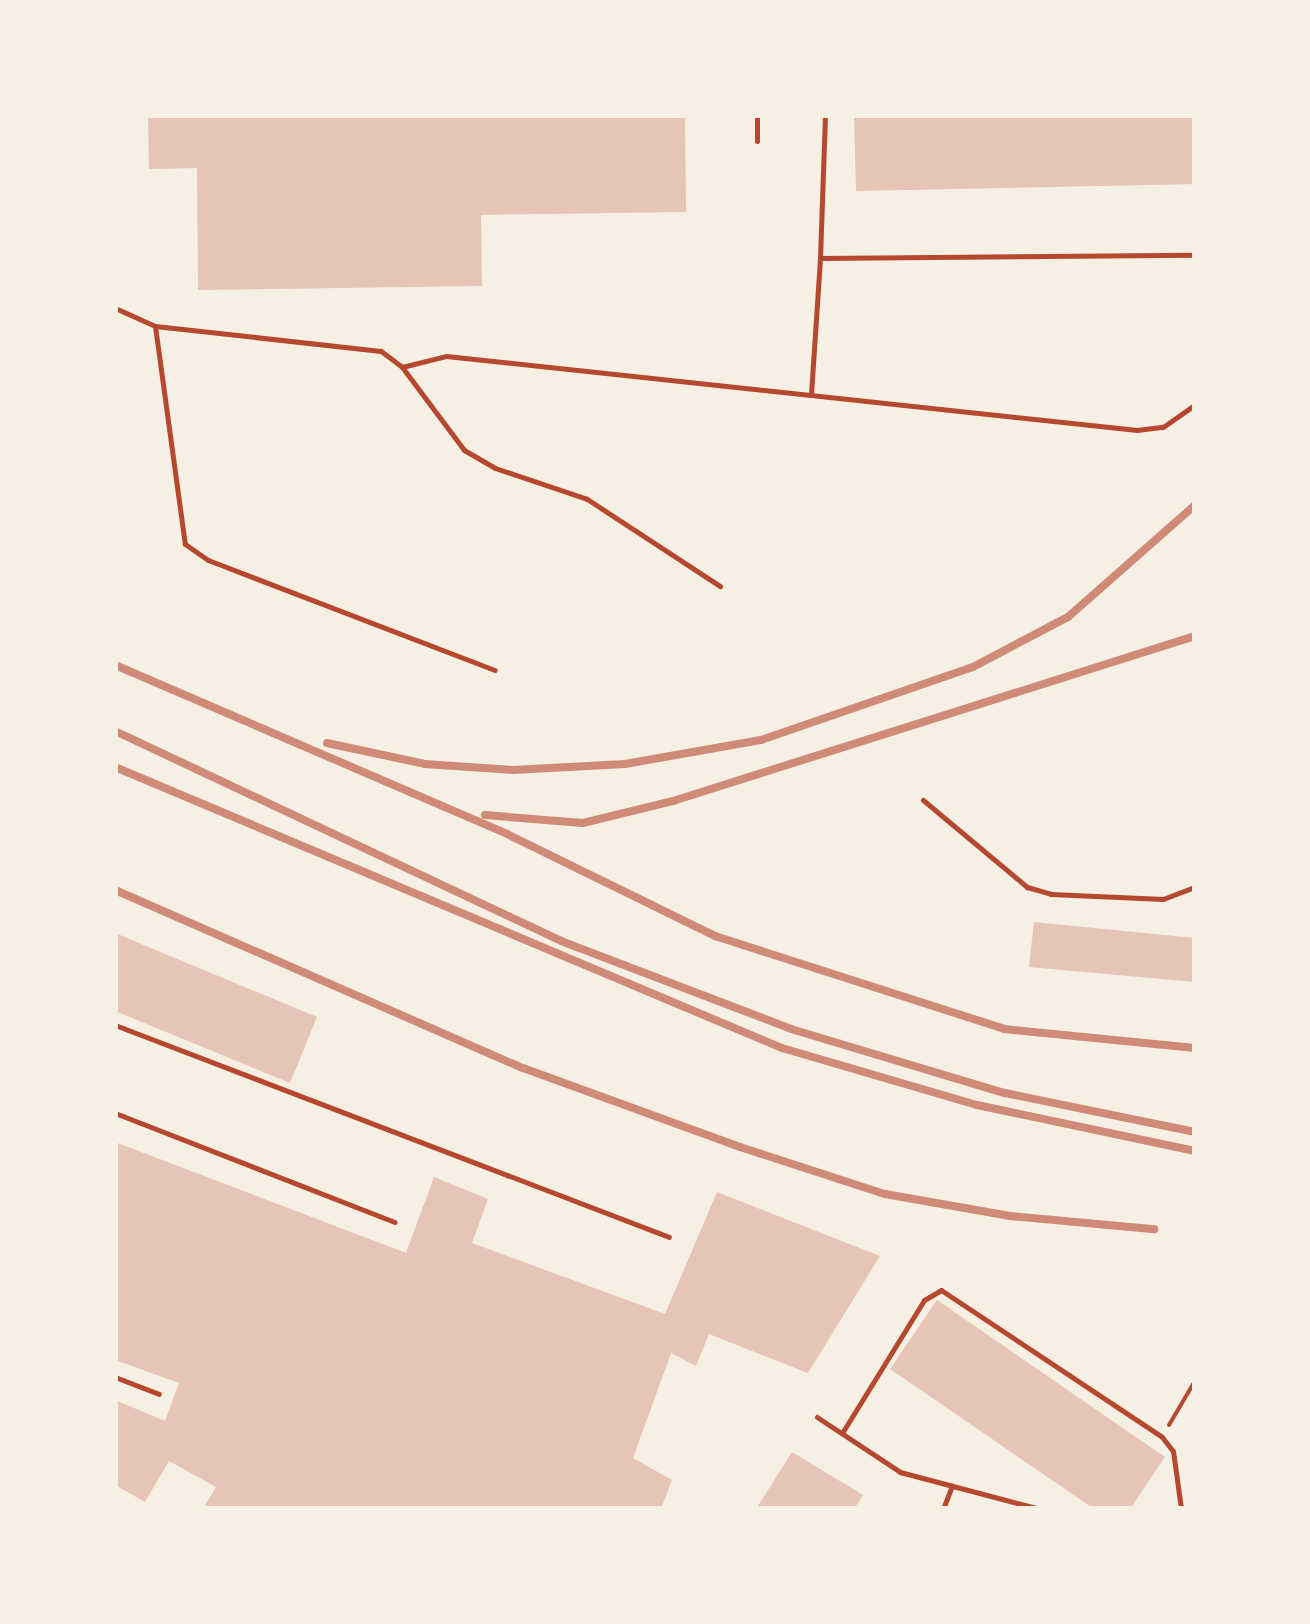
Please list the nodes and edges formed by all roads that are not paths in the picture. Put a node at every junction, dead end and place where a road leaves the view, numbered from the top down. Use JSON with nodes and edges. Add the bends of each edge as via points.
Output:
{"nodes":[{"id":1,"x":757,"y":115,"type":"edge"},
{"id":2,"x":826,"y":115,"type":"edge"},
{"id":3,"x":756,"y":141,"type":"dead end"},
{"id":4,"x":1195,"y":255,"type":"edge"},
{"id":5,"x":820,"y":258,"type":"junction"},
{"id":6,"x":115,"y":308,"type":"edge"},
{"id":7,"x":154,"y":326,"type":"junction"},
{"id":8,"x":402,"y":367,"type":"junction"},
{"id":9,"x":812,"y":394,"type":"junction"},
{"id":10,"x":1195,"y":406,"type":"edge"},
{"id":11,"x":720,"y":586,"type":"dead end"},
{"id":12,"x":495,"y":670,"type":"dead end"},
{"id":13,"x":923,"y":800,"type":"dead end"},
{"id":14,"x":1195,"y":887,"type":"edge"},
{"id":15,"x":115,"y":1024,"type":"edge"},
{"id":16,"x":115,"y":1113,"type":"edge"},
{"id":17,"x":395,"y":1222,"type":"dead end"},
{"id":18,"x":669,"y":1236,"type":"dead end"},
{"id":19,"x":115,"y":1377,"type":"edge"},
{"id":20,"x":159,"y":1394,"type":"dead end"},
{"id":21,"x":817,"y":1417,"type":"dead end"},
{"id":22,"x":842,"y":1433,"type":"junction"},
{"id":23,"x":952,"y":1486,"type":"junction"},
{"id":24,"x":943,"y":1509,"type":"edge"},
{"id":25,"x":1040,"y":1509,"type":"edge"},
{"id":26,"x":1181,"y":1509,"type":"edge"}],
"edges":[{"from":1,"to":3,"type":"lane"},
{"from":2,"to":5,"type":"lane"},
{"from":4,"to":5,"type":"lane"},
{"from":5,"to":9,"type":"lane"},
{"from":6,"to":7,"type":"lane"},
{"from":7,"to":8,"type":"lane","via":[[381,352]]},
{"from":7,"to":12,"type":"lane","via":[[185,544],[208,560]]},
{"from":8,"to":9,"type":"lane","via":[[446,356]]},
{"from":8,"to":11,"type":"lane","via":[[464,450],[495,468],[587,500]]},
{"from":9,"to":10,"type":"lane","via":[[1137,430],[1163,427]]},
{"from":13,"to":14,"type":"lane","via":[[1027,887],[1164,899]]},
{"from":15,"to":18,"type":"lane"},
{"from":16,"to":17,"type":"lane"},
{"from":19,"to":20,"type":"lane"},
{"from":21,"to":22,"type":"lane"},
{"from":22,"to":23,"type":"lane","via":[[900,1472]]},
{"from":22,"to":26,"type":"lane","via":[[924,1300],[942,1290],[1162,1437],[1173,1450]]},
{"from":23,"to":24,"type":"lane"},
{"from":23,"to":25,"type":"lane"}]}
